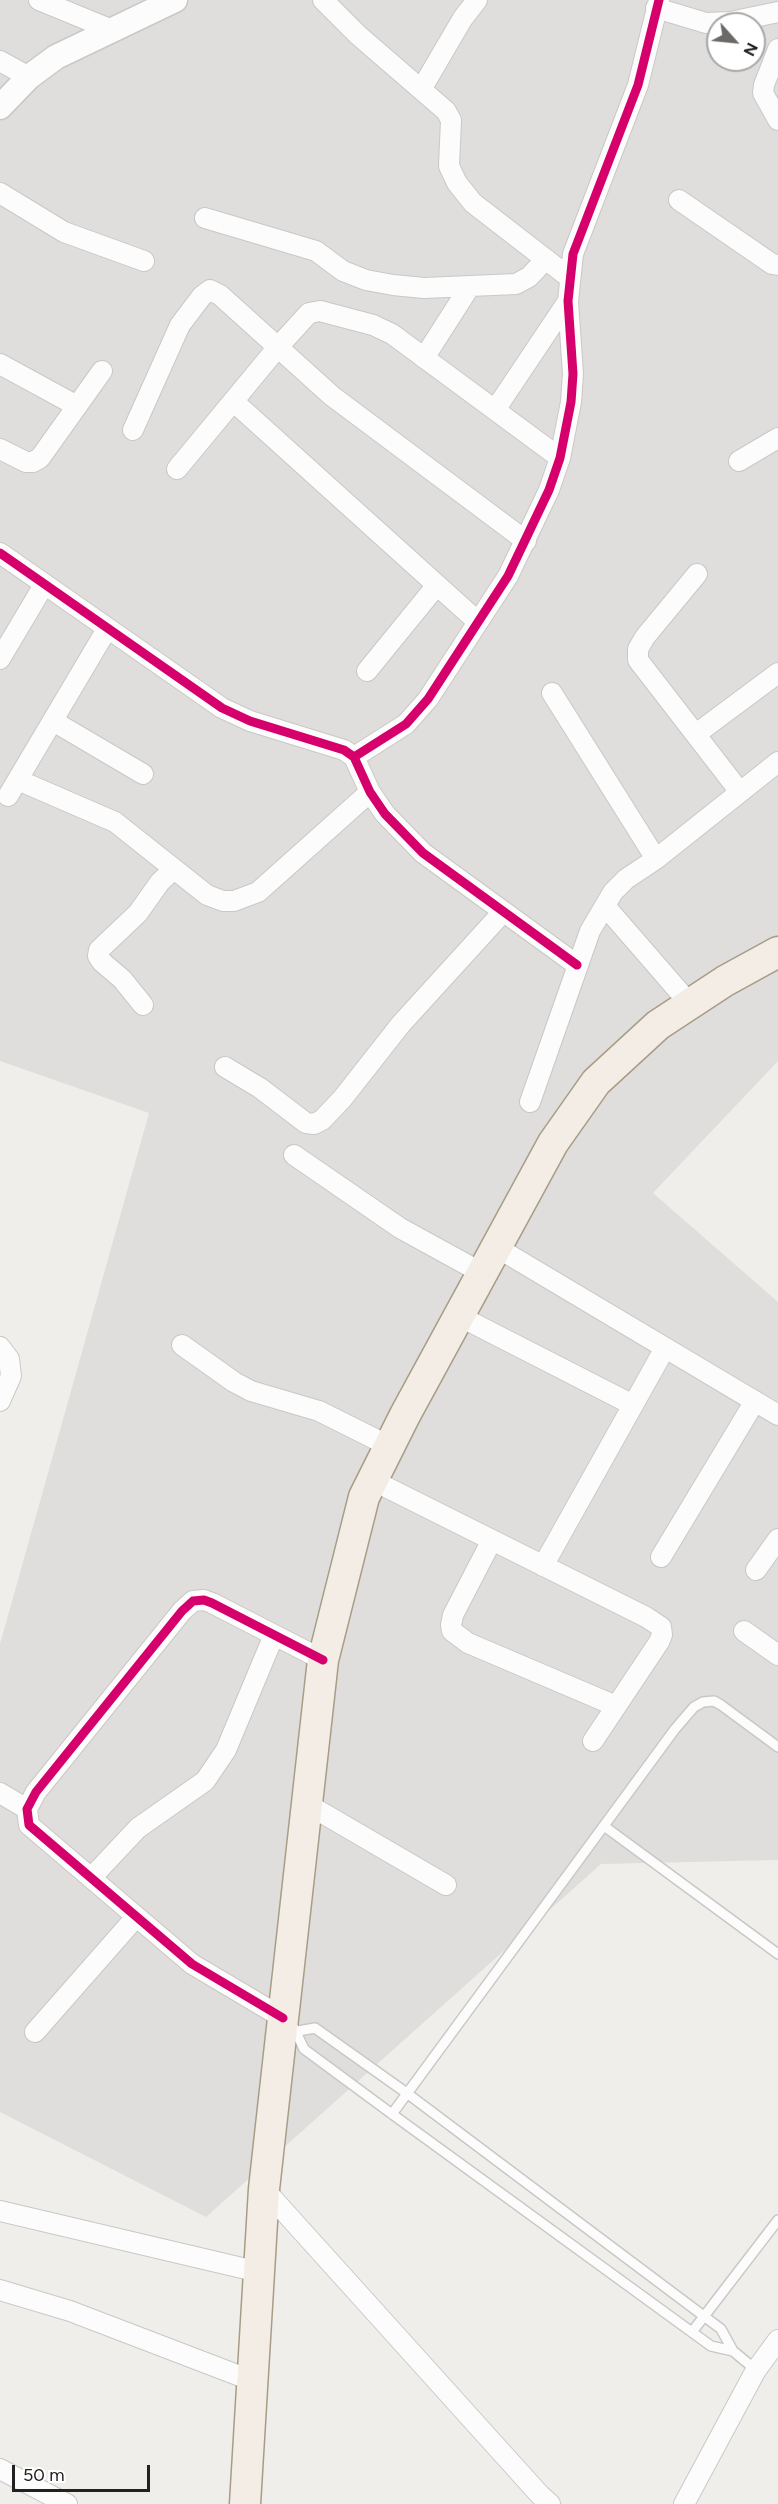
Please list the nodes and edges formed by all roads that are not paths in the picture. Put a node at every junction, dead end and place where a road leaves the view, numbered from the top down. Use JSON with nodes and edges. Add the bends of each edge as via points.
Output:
{"nodes":[{"id":1,"x":39,"y":0,"type":"edge"},
{"id":2,"x":175,"y":0,"type":"edge"},
{"id":3,"x":323,"y":0,"type":"edge"},
{"id":4,"x":477,"y":0,"type":"edge"},
{"id":5,"x":657,"y":4,"type":"edge"},
{"id":6,"x":778,"y":12,"type":"edge"},
{"id":7,"x":112,"y":30,"type":"junction"},
{"id":8,"x":778,"y":49,"type":"edge"},
{"id":9,"x":0,"y":61,"type":"edge"},
{"id":10,"x":29,"y":78,"type":"junction"},
{"id":11,"x":422,"y":88,"type":"junction"},
{"id":12,"x":0,"y":107,"type":"edge"},
{"id":13,"x":778,"y":120,"type":"edge"},
{"id":14,"x":0,"y":193,"type":"edge"},
{"id":15,"x":679,"y":200,"type":"dead end"},
{"id":16,"x":205,"y":218,"type":"dead end"},
{"id":17,"x":546,"y":259,"type":"junction"},
{"id":18,"x":144,"y":261,"type":"dead end"},
{"id":19,"x":778,"y":265,"type":"edge"},
{"id":20,"x":570,"y":278,"type":"junction"},
{"id":21,"x":470,"y":286,"type":"junction"},
{"id":22,"x":568,"y":301,"type":"junction"},
{"id":23,"x":278,"y":347,"type":"junction"},
{"id":24,"x":424,"y":358,"type":"junction"},
{"id":25,"x":0,"y":364,"type":"edge"},
{"id":26,"x":102,"y":371,"type":"dead end"},
{"id":27,"x":233,"y":400,"type":"junction"},
{"id":28,"x":77,"y":406,"type":"junction"},
{"id":29,"x":495,"y":410,"type":"junction"},
{"id":30,"x":133,"y":430,"type":"dead end"},
{"id":31,"x":778,"y":438,"type":"edge"},
{"id":32,"x":0,"y":449,"type":"edge"},
{"id":33,"x":560,"y":458,"type":"junction"},
{"id":34,"x":738,"y":460,"type":"dead end"},
{"id":35,"x":177,"y":469,"type":"dead end"},
{"id":36,"x":526,"y":541,"type":"junction"},
{"id":37,"x":0,"y":553,"type":"edge"},
{"id":38,"x":697,"y":574,"type":"dead end"},
{"id":39,"x":44,"y":585,"type":"junction"},
{"id":40,"x":437,"y":585,"type":"junction"},
{"id":41,"x":478,"y":622,"type":"junction"},
{"id":42,"x":107,"y":629,"type":"junction"},
{"id":43,"x":0,"y":659,"type":"edge"},
{"id":44,"x":367,"y":671,"type":"dead end"},
{"id":45,"x":778,"y":673,"type":"edge"},
{"id":46,"x":552,"y":693,"type":"dead end"},
{"id":47,"x":53,"y":721,"type":"junction"},
{"id":48,"x":696,"y":734,"type":"junction"},
{"id":49,"x":354,"y":758,"type":"junction"},
{"id":50,"x":778,"y":762,"type":"edge"},
{"id":51,"x":143,"y":774,"type":"dead end"},
{"id":52,"x":370,"y":792,"type":"junction"},
{"id":53,"x":740,"y":792,"type":"junction"},
{"id":54,"x":656,"y":859,"type":"junction"},
{"id":55,"x":174,"y":868,"type":"junction"},
{"id":56,"x":605,"y":906,"type":"junction"},
{"id":57,"x":503,"y":912,"type":"junction"},
{"id":58,"x":778,"y":952,"type":"edge"},
{"id":59,"x":577,"y":965,"type":"junction"},
{"id":60,"x":690,"y":1004,"type":"junction"},
{"id":61,"x":143,"y":1005,"type":"dead end"},
{"id":62,"x":225,"y":1067,"type":"dead end"},
{"id":63,"x":530,"y":1102,"type":"dead end"},
{"id":64,"x":294,"y":1155,"type":"dead end"},
{"id":65,"x":496,"y":1247,"type":"junction"},
{"id":66,"x":482,"y":1273,"type":"junction"},
{"id":67,"x":459,"y":1316,"type":"junction"},
{"id":68,"x":182,"y":1345,"type":"dead end"},
{"id":69,"x":0,"y":1347,"type":"edge"},
{"id":70,"x":665,"y":1348,"type":"junction"},
{"id":71,"x":0,"y":1401,"type":"edge"},
{"id":72,"x":755,"y":1401,"type":"junction"},
{"id":73,"x":633,"y":1405,"type":"junction"},
{"id":74,"x":778,"y":1415,"type":"edge"},
{"id":75,"x":389,"y":1446,"type":"junction"},
{"id":76,"x":372,"y":1480,"type":"junction"},
{"id":77,"x":778,"y":1539,"type":"edge"},
{"id":78,"x":492,"y":1540,"type":"junction"},
{"id":79,"x":661,"y":1557,"type":"dead end"},
{"id":80,"x":543,"y":1566,"type":"junction"},
{"id":81,"x":756,"y":1570,"type":"dead end"},
{"id":82,"x":744,"y":1631,"type":"dead end"},
{"id":83,"x":274,"y":1635,"type":"junction"},
{"id":84,"x":778,"y":1656,"type":"edge"},
{"id":85,"x":323,"y":1660,"type":"junction"},
{"id":86,"x":616,"y":1706,"type":"junction"},
{"id":87,"x":593,"y":1741,"type":"dead end"},
{"id":88,"x":778,"y":1747,"type":"edge"},
{"id":89,"x":0,"y":1793,"type":"edge"},
{"id":90,"x":307,"y":1804,"type":"junction"},
{"id":91,"x":27,"y":1809,"type":"junction"},
{"id":92,"x":603,"y":1826,"type":"junction"},
{"id":93,"x":91,"y":1878,"type":"junction"},
{"id":94,"x":446,"y":1884,"type":"dead end"},
{"id":95,"x":136,"y":1917,"type":"junction"},
{"id":96,"x":778,"y":1954,"type":"edge"},
{"id":97,"x":290,"y":2025,"type":"junction"},
{"id":98,"x":35,"y":2032,"type":"dead end"},
{"id":99,"x":408,"y":2094,"type":"junction"},
{"id":100,"x":392,"y":2114,"type":"junction"},
{"id":101,"x":264,"y":2189,"type":"junction"},
{"id":102,"x":0,"y":2211,"type":"edge"},
{"id":103,"x":778,"y":2220,"type":"edge"},
{"id":104,"x":259,"y":2272,"type":"junction"},
{"id":105,"x":0,"y":2290,"type":"edge"},
{"id":106,"x":704,"y":2315,"type":"junction"},
{"id":107,"x":692,"y":2332,"type":"junction"},
{"id":108,"x":778,"y":2340,"type":"edge"},
{"id":109,"x":733,"y":2351,"type":"junction"},
{"id":110,"x":756,"y":2370,"type":"junction"},
{"id":111,"x":253,"y":2381,"type":"junction"},
{"id":112,"x":0,"y":2469,"type":"edge"},
{"id":113,"x":67,"y":2504,"type":"edge"},
{"id":114,"x":245,"y":2504,"type":"edge"},
{"id":115,"x":550,"y":2504,"type":"edge"},
{"id":116,"x":684,"y":2504,"type":"edge"}],
"edges":[{"from":1,"to":7,"type":"street"},
{"from":2,"to":7,"type":"street"},
{"from":3,"to":11,"type":"street"},
{"from":4,"to":11,"type":"street"},
{"from":5,"to":6,"type":"street","via":[[706,23]]},
{"from":5,"to":20,"type":"street","via":[[638,85],[573,254]]},
{"from":7,"to":10,"type":"street","via":[[56,57]]},
{"from":8,"to":13,"type":"street","via":[[763,93]]},
{"from":9,"to":10,"type":"street"},
{"from":10,"to":12,"type":"street"},
{"from":11,"to":17,"type":"street","via":[[440,103],[451,120],[449,166],[457,183],[473,203]]},
{"from":14,"to":18,"type":"street","via":[[64,232]]},
{"from":15,"to":19,"type":"street"},
{"from":16,"to":21,"type":"street","via":[[316,252],[343,271],[366,280],[424,288]]},
{"from":17,"to":20,"type":"street"},
{"from":17,"to":21,"type":"street","via":[[516,284]]},
{"from":20,"to":22,"type":"street"},
{"from":21,"to":24,"type":"street"},
{"from":22,"to":29,"type":"street"},
{"from":22,"to":33,"type":"street","via":[[573,374]]},
{"from":23,"to":24,"type":"street","via":[[309,313],[320,311],[373,325]]},
{"from":23,"to":27,"type":"street"},
{"from":23,"to":30,"type":"street","via":[[210,290],[180,325]]},
{"from":23,"to":36,"type":"street","via":[[332,396]]},
{"from":24,"to":29,"type":"street"},
{"from":25,"to":28,"type":"street"},
{"from":26,"to":28,"type":"street"},
{"from":27,"to":35,"type":"street"},
{"from":27,"to":40,"type":"street"},
{"from":28,"to":32,"type":"street","via":[[40,458],[33,462]]},
{"from":29,"to":33,"type":"street"},
{"from":31,"to":34,"type":"street"},
{"from":33,"to":36,"type":"street"},
{"from":36,"to":41,"type":"street"},
{"from":37,"to":39,"type":"street"},
{"from":38,"to":48,"type":"street","via":[[638,649],[639,660]]},
{"from":39,"to":42,"type":"street"},
{"from":39,"to":43,"type":"street"},
{"from":40,"to":41,"type":"street"},
{"from":40,"to":44,"type":"street"},
{"from":41,"to":49,"type":"street","via":[[428,699],[406,724]]},
{"from":42,"to":47,"type":"street"},
{"from":42,"to":49,"type":"street","via":[[222,708],[249,721],[344,750]]},
{"from":45,"to":48,"type":"street"},
{"from":46,"to":54,"type":"street"},
{"from":47,"to":51,"type":"street"},
{"from":47,"to":55,"type":"street","via":[[13,788],[115,822]]},
{"from":48,"to":53,"type":"street"},
{"from":49,"to":52,"type":"street"},
{"from":50,"to":53,"type":"street"},
{"from":52,"to":55,"type":"street","via":[[258,892],[245,899],[223,901],[207,895]]},
{"from":52,"to":57,"type":"street","via":[[423,854]]},
{"from":53,"to":54,"type":"street"},
{"from":54,"to":56,"type":"street","via":[[626,879]]},
{"from":55,"to":61,"type":"street","via":[[138,913],[99,950],[102,962]]},
{"from":56,"to":59,"type":"street"},
{"from":56,"to":60,"type":"street"},
{"from":57,"to":59,"type":"street"},
{"from":57,"to":62,"type":"street","via":[[401,1024],[322,1120],[306,1124]]},
{"from":58,"to":60,"type":"main road"},
{"from":59,"to":63,"type":"street"},
{"from":60,"to":65,"type":"main road","via":[[658,1025],[596,1082],[553,1143]]},
{"from":64,"to":66,"type":"street","via":[[400,1228]]},
{"from":65,"to":66,"type":"main road"},
{"from":65,"to":70,"type":"street"},
{"from":66,"to":67,"type":"main road"},
{"from":67,"to":73,"type":"street"},
{"from":67,"to":75,"type":"main road"},
{"from":68,"to":75,"type":"street","via":[[251,1391],[319,1411]]},
{"from":69,"to":71,"type":"street","via":[[9,1359],[11,1376]]},
{"from":70,"to":72,"type":"street"},
{"from":70,"to":73,"type":"street"},
{"from":72,"to":74,"type":"street"},
{"from":72,"to":79,"type":"street"},
{"from":73,"to":80,"type":"street"},
{"from":75,"to":76,"type":"main road"},
{"from":76,"to":78,"type":"street"},
{"from":76,"to":85,"type":"main road","via":[[364,1497]]},
{"from":77,"to":81,"type":"street"},
{"from":78,"to":80,"type":"street"},
{"from":78,"to":86,"type":"street","via":[[453,1615],[452,1631],[468,1643]]},
{"from":80,"to":86,"type":"street","via":[[661,1627],[659,1642]]},
{"from":82,"to":84,"type":"street"},
{"from":83,"to":85,"type":"street"},
{"from":83,"to":91,"type":"street","via":[[212,1603],[193,1601],[36,1792]]},
{"from":83,"to":93,"type":"street","via":[[226,1750],[205,1781],[138,1828]]},
{"from":85,"to":90,"type":"main road"},
{"from":86,"to":87,"type":"street"},
{"from":88,"to":92,"type":"lane","via":[[722,1705],[703,1702],[675,1729]]},
{"from":89,"to":91,"type":"street"},
{"from":90,"to":94,"type":"street"},
{"from":90,"to":97,"type":"main road"},
{"from":91,"to":93,"type":"street","via":[[29,1825]]},
{"from":92,"to":96,"type":"lane"},
{"from":92,"to":99,"type":"lane"},
{"from":93,"to":95,"type":"street"},
{"from":95,"to":97,"type":"street","via":[[192,1964]]},
{"from":95,"to":98,"type":"street"},
{"from":97,"to":99,"type":"lane","via":[[315,2028]]},
{"from":97,"to":100,"type":"lane","via":[[304,2049]]},
{"from":97,"to":101,"type":"main road"},
{"from":99,"to":100,"type":"lane"},
{"from":99,"to":106,"type":"lane"},
{"from":100,"to":107,"type":"lane"},
{"from":101,"to":104,"type":"main road"},
{"from":101,"to":115,"type":"street"},
{"from":102,"to":104,"type":"street"},
{"from":103,"to":106,"type":"lane"},
{"from":104,"to":111,"type":"main road"},
{"from":105,"to":111,"type":"street"},
{"from":106,"to":107,"type":"lane"},
{"from":106,"to":109,"type":"lane","via":[[722,2329]]},
{"from":107,"to":109,"type":"lane","via":[[711,2346]]},
{"from":108,"to":110,"type":"street"},
{"from":109,"to":110,"type":"lane"},
{"from":110,"to":116,"type":"street"},
{"from":111,"to":114,"type":"main road"},
{"from":112,"to":113,"type":"street"}]}
